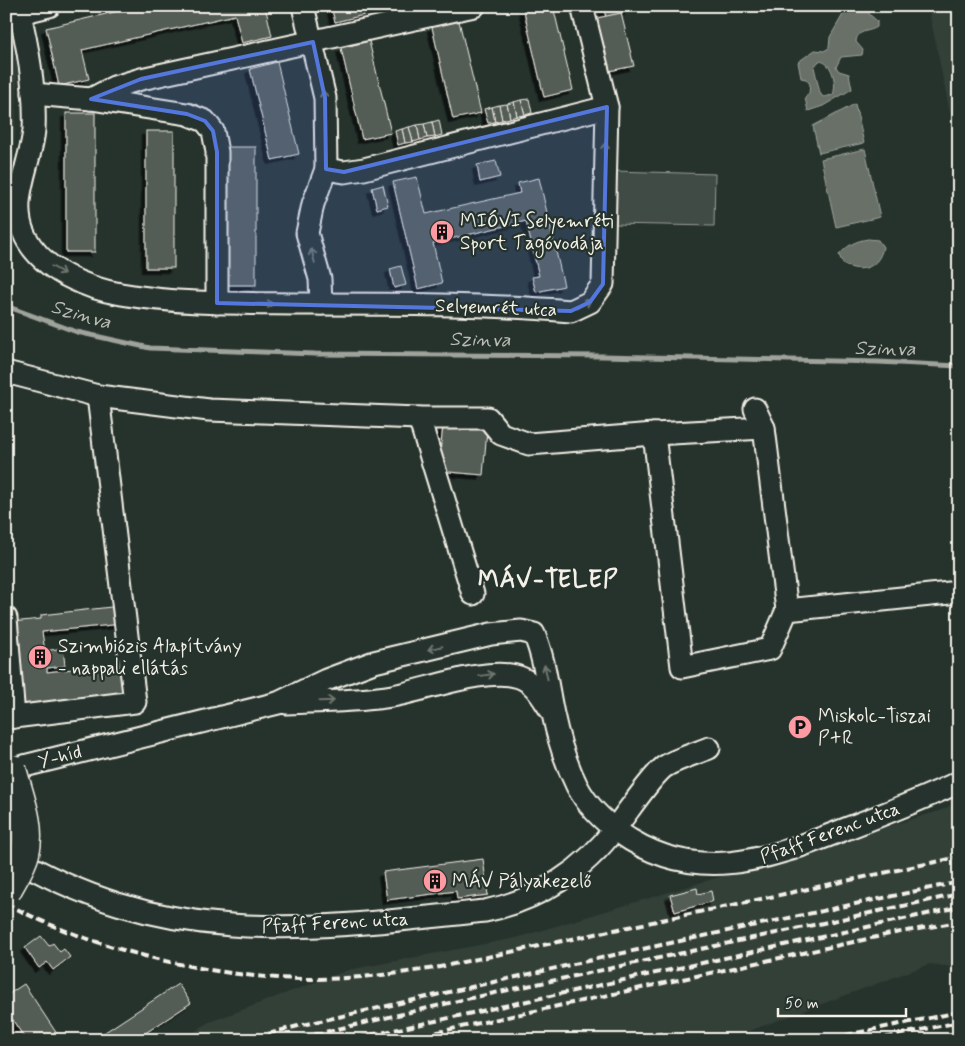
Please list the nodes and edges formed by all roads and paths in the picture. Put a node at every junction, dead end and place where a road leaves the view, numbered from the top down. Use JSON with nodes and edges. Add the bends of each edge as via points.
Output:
{"nodes":[{"id":1,"x":49,"y":6,"type":"edge"},
{"id":2,"x":303,"y":6,"type":"edge"},
{"id":3,"x":474,"y":6,"type":"edge"},
{"id":4,"x":582,"y":6,"type":"edge"},
{"id":5,"x":19,"y":10,"type":"edge"},
{"id":6,"x":312,"y":42,"type":"junction"},
{"id":7,"x":33,"y":94,"type":"junction"},
{"id":8,"x":92,"y":99,"type":"junction"},
{"id":9,"x":607,"y":107,"type":"junction"},
{"id":10,"x":326,"y":169,"type":"junction"},
{"id":11,"x":217,"y":303,"type":"junction"},
{"id":12,"x":321,"y":304,"type":"junction"},
{"id":13,"x":6,"y":372,"type":"edge"},
{"id":14,"x":98,"y":396,"type":"junction"},
{"id":15,"x":755,"y":409,"type":"dead end"},
{"id":16,"x":419,"y":418,"type":"junction"},
{"id":17,"x":764,"y":428,"type":"junction"},
{"id":18,"x":654,"y":434,"type":"junction"},
{"id":19,"x":959,"y":592,"type":"edge"},
{"id":20,"x":473,"y":594,"type":"dead end"},
{"id":21,"x":787,"y":610,"type":"junction"},
{"id":22,"x":6,"y":618,"type":"edge"},
{"id":23,"x":278,"y":703,"type":"junction"},
{"id":24,"x":552,"y":712,"type":"junction"},
{"id":25,"x":10,"y":718,"type":"edge"},
{"id":26,"x":709,"y":748,"type":"dead end"},
{"id":27,"x":12,"y":770,"type":"joint"},
{"id":28,"x":959,"y":782,"type":"edge"},
{"id":29,"x":615,"y":829,"type":"junction"},
{"id":30,"x":8,"y":854,"type":"edge"},
{"id":31,"x":6,"y":892,"type":"edge"}],
"edges":[{"from":1,"to":5,"type":"street"},
{"from":2,"to":6,"type":"street"},
{"from":3,"to":6,"type":"street"},
{"from":4,"to":9,"type":"street","name":"Selyemrét utca"},
{"from":5,"to":7,"type":"street","name":"Selyemrét utca"},
{"from":6,"to":8,"type":"street","via":[[141,78]]},
{"from":10,"to":6,"type":"street","one_way":true,"via":[[325,98]]},
{"from":7,"to":8,"type":"street"},
{"from":7,"to":11,"type":"street","name":"Selyemrét utca","one_way":true,"via":[[34,131],[22,183],[19,216],[25,236],[43,261],[76,280],[120,294]]},
{"from":8,"to":11,"type":"street","via":[[187,114],[205,121],[213,131],[217,152]]},
{"from":9,"to":10,"type":"street","via":[[364,169],[344,172]]},
{"from":12,"to":9,"type":"street","name":"Selyemrét utca","one_way":true,"via":[[571,311],[590,302],[603,284]]},
{"from":12,"to":10,"type":"street","one_way":true,"via":[[320,279],[307,233],[312,204]]},
{"from":11,"to":12,"type":"street","name":"Selyemrét utca","one_way":true},
{"from":13,"to":14,"type":"street"},
{"from":14,"to":16,"type":"street","via":[[209,410]]},
{"from":14,"to":25,"type":"street","via":[[135,702]]},
{"from":15,"to":17,"type":"street"},
{"from":16,"to":18,"type":"street","via":[[488,418],[501,434],[528,444]]},
{"from":16,"to":20,"type":"street"},
{"from":17,"to":18,"type":"street"},
{"from":17,"to":21,"type":"street"},
{"from":18,"to":21,"type":"street","via":[[682,667],[770,649]]},
{"from":19,"to":21,"type":"street"},
{"from":22,"to":25,"type":"street"},
{"from":23,"to":24,"type":"street","one_way":true,"via":[[383,697],[488,674],[506,674],[520,677],[534,686]]},
{"from":24,"to":23,"type":"street","name":"Pfaff Ferenc utca","one_way":true,"via":[[544,660],[534,634],[522,631],[491,634],[374,662]]},
{"from":23,"to":27,"type":"street","name":"Y-híd"},
{"from":24,"to":29,"type":"street","name":"Pfaff Ferenc utca","via":[[577,785],[588,804]]},
{"from":26,"to":29,"type":"street","via":[[664,768]]},
{"from":27,"to":31,"type":"main road","name":"Y-híd","bridge":true,"via":[[27,836],[25,854]]},
{"from":28,"to":29,"type":"street","name":"Pfaff Ferenc utca","via":[[920,801],[797,848],[752,861],[720,865],[688,862],[659,854]]},
{"from":29,"to":30,"type":"street","name":"Pfaff Ferenc utca","via":[[563,879],[507,906],[378,923],[293,929],[210,924],[135,909],[80,891]]}]}
